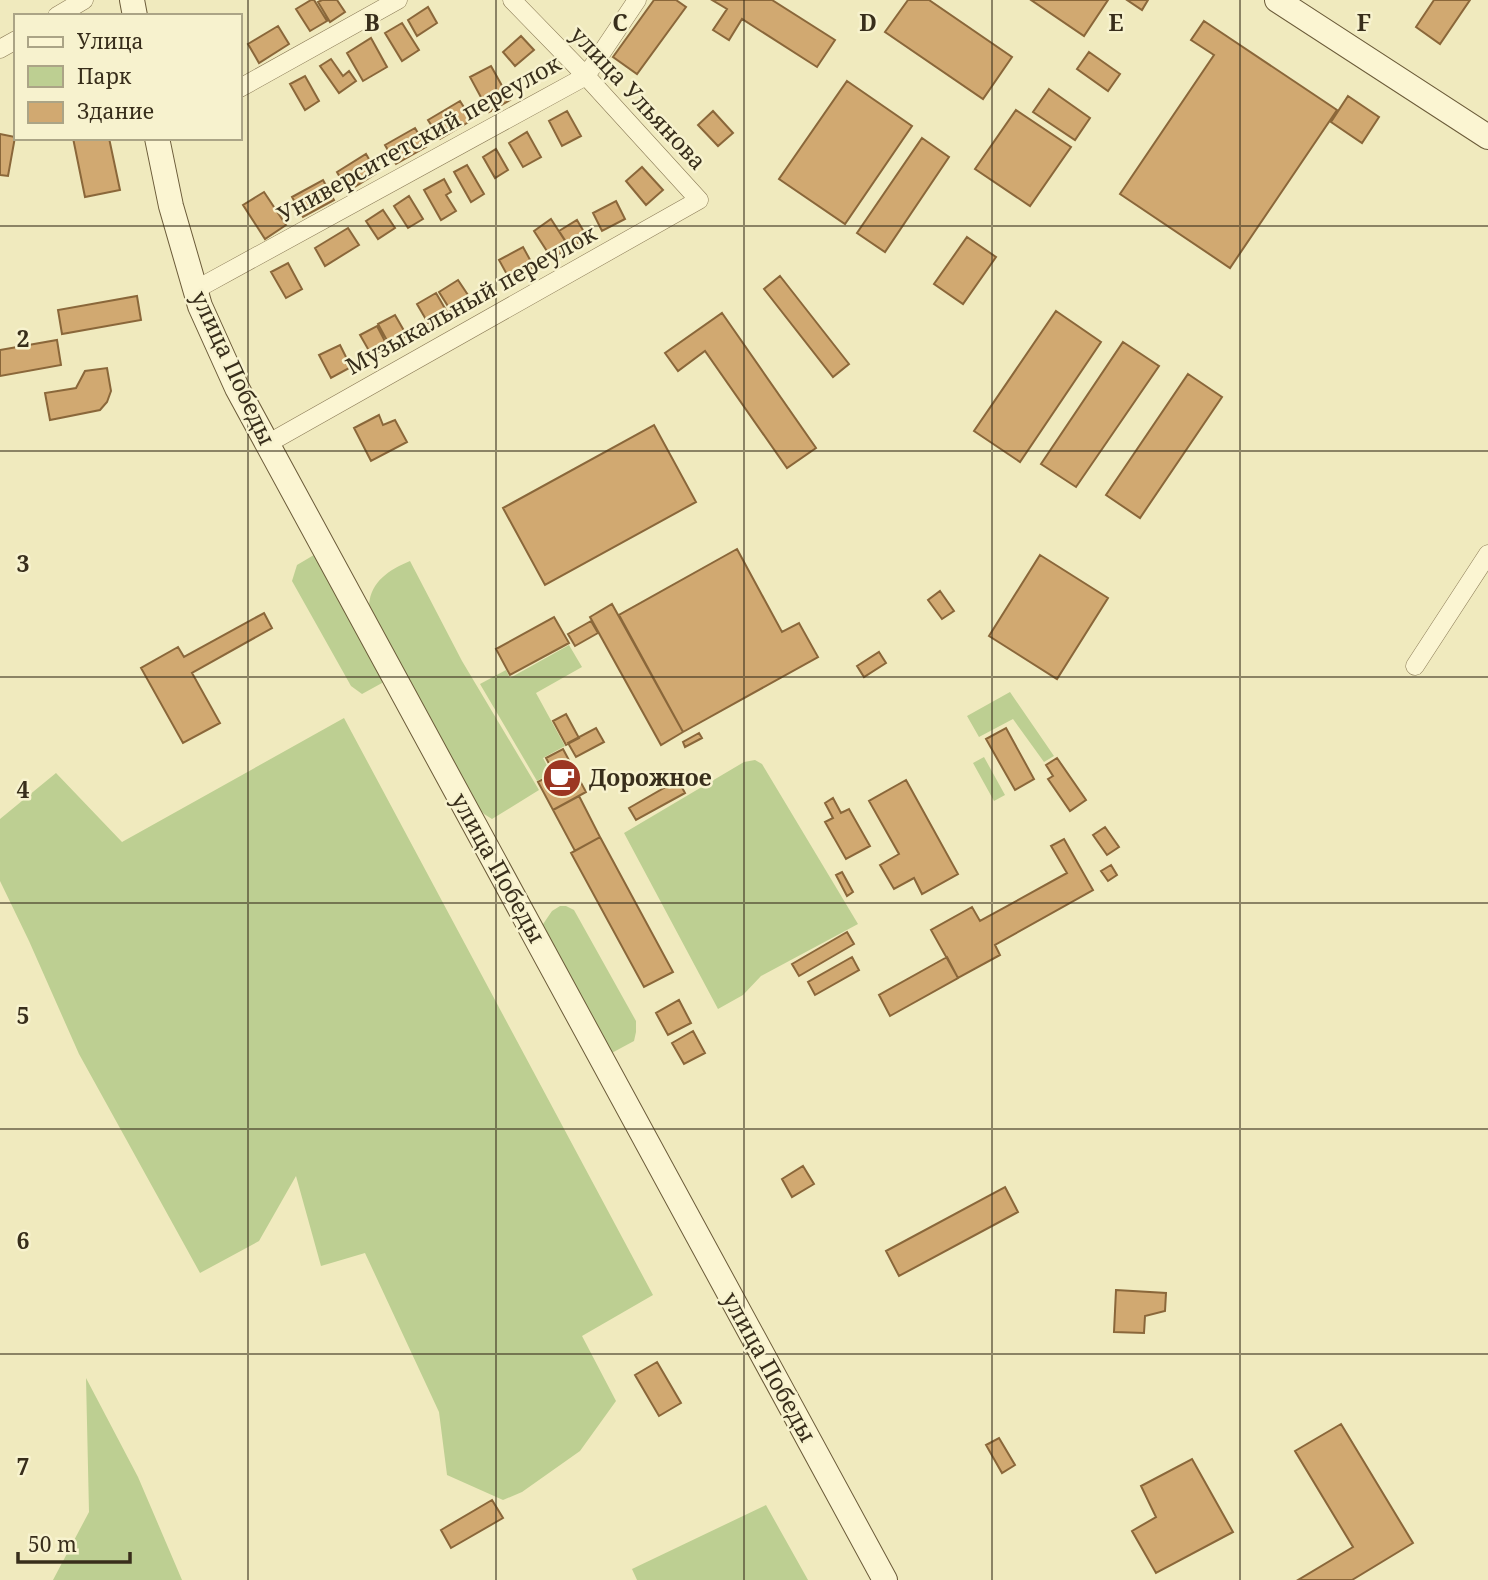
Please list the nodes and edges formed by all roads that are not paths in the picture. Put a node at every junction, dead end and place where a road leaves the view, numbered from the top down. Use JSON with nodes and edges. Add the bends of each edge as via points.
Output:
{"nodes":[{"id":1,"x":84,"y":0,"type":"edge"},
{"id":2,"x":398,"y":0,"type":"edge"},
{"id":3,"x":512,"y":0,"type":"edge"},
{"id":4,"x":637,"y":0,"type":"edge"},
{"id":5,"x":1277,"y":0,"type":"edge"},
{"id":6,"x":60,"y":14,"type":"edge"},
{"id":7,"x":586,"y":76,"type":"junction"},
{"id":8,"x":242,"y":87,"type":"edge"},
{"id":9,"x":1488,"y":138,"type":"edge"},
{"id":10,"x":158,"y":140,"type":"edge"},
{"id":11,"x":699,"y":200,"type":"joint"},
{"id":12,"x":195,"y":290,"type":"junction"},
{"id":13,"x":267,"y":443,"type":"junction"},
{"id":14,"x":1488,"y":554,"type":"edge"},
{"id":15,"x":1415,"y":666,"type":"dead end"},
{"id":16,"x":885,"y":1580,"type":"edge"}],
"edges":[{"from":1,"to":6,"type":"street"},
{"from":2,"to":8,"type":"street"},
{"from":3,"to":7,"type":"street","name":"улица Ульянова"},
{"from":4,"to":7,"type":"street","name":"Университетский переулок"},
{"from":5,"to":9,"type":"main road"},
{"from":7,"to":11,"type":"street","name":"улица Ульянова"},
{"from":7,"to":12,"type":"street","name":"Университетский переулок"},
{"from":10,"to":12,"type":"main road","name":"улица Победы"},
{"from":11,"to":13,"type":"street","name":"Музыкальный переулок"},
{"from":12,"to":13,"type":"main road","name":"улица Победы","via":[[237,388]]},
{"from":13,"to":16,"type":"main road","name":"улица Победы"},
{"from":14,"to":15,"type":"street"}]}
